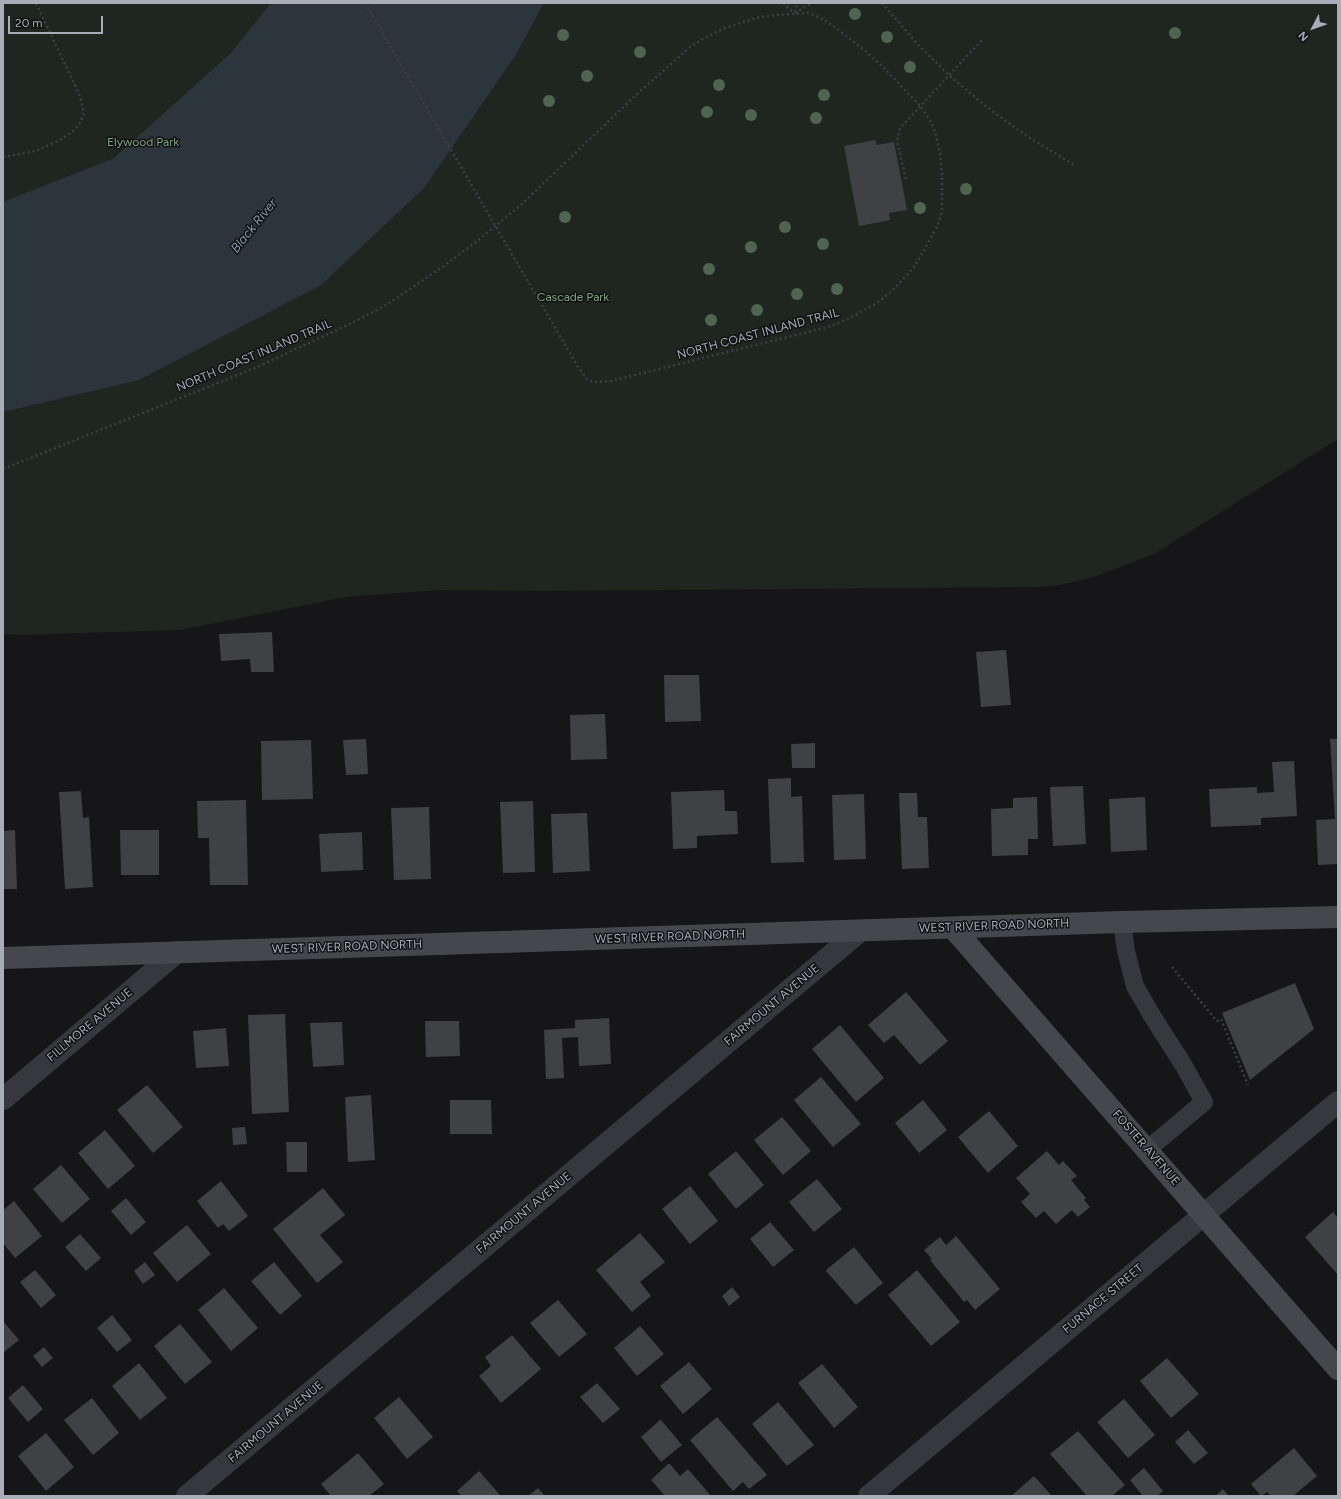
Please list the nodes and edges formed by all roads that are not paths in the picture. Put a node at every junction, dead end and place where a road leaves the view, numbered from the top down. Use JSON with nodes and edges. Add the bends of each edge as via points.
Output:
{"nodes":[{"id":1,"x":1338,"y":917,"type":"edge"},
{"id":2,"x":1122,"y":922,"type":"junction"},
{"id":3,"x":953,"y":928,"type":"junction"},
{"id":4,"x":860,"y":930,"type":"junction"},
{"id":5,"x":177,"y":952,"type":"junction"},
{"id":6,"x":3,"y":958,"type":"edge"},
{"id":7,"x":3,"y":1099,"type":"edge"},
{"id":8,"x":1338,"y":1102,"type":"edge"},
{"id":9,"x":1147,"y":1150,"type":"junction"},
{"id":10,"x":1204,"y":1215,"type":"junction"},
{"id":11,"x":1338,"y":1369,"type":"edge"},
{"id":12,"x":187,"y":1496,"type":"edge"},
{"id":13,"x":868,"y":1496,"type":"edge"}],
"edges":[{"from":1,"to":2,"type":"street","name":"WEST RIVER ROAD NORTH"},
{"from":2,"to":3,"type":"street","name":"WEST RIVER ROAD NORTH"},
{"from":2,"to":9,"type":"lane","via":[[1135,986],[1204,1102]]},
{"from":3,"to":4,"type":"street","name":"WEST RIVER ROAD NORTH"},
{"from":3,"to":9,"type":"street","name":"FOSTER AVENUE"},
{"from":4,"to":5,"type":"street","name":"WEST RIVER ROAD NORTH"},
{"from":4,"to":12,"type":"street","name":"FAIRMOUNT AVENUE"},
{"from":5,"to":6,"type":"street","name":"WEST RIVER ROAD NORTH"},
{"from":5,"to":7,"type":"street","name":"FILLMORE AVENUE"},
{"from":8,"to":10,"type":"street","name":"FURNACE STREET"},
{"from":9,"to":10,"type":"street","name":"FOSTER AVENUE"},
{"from":10,"to":11,"type":"street","name":"FOSTER AVENUE"},
{"from":10,"to":13,"type":"street","name":"FURNACE STREET"}]}
